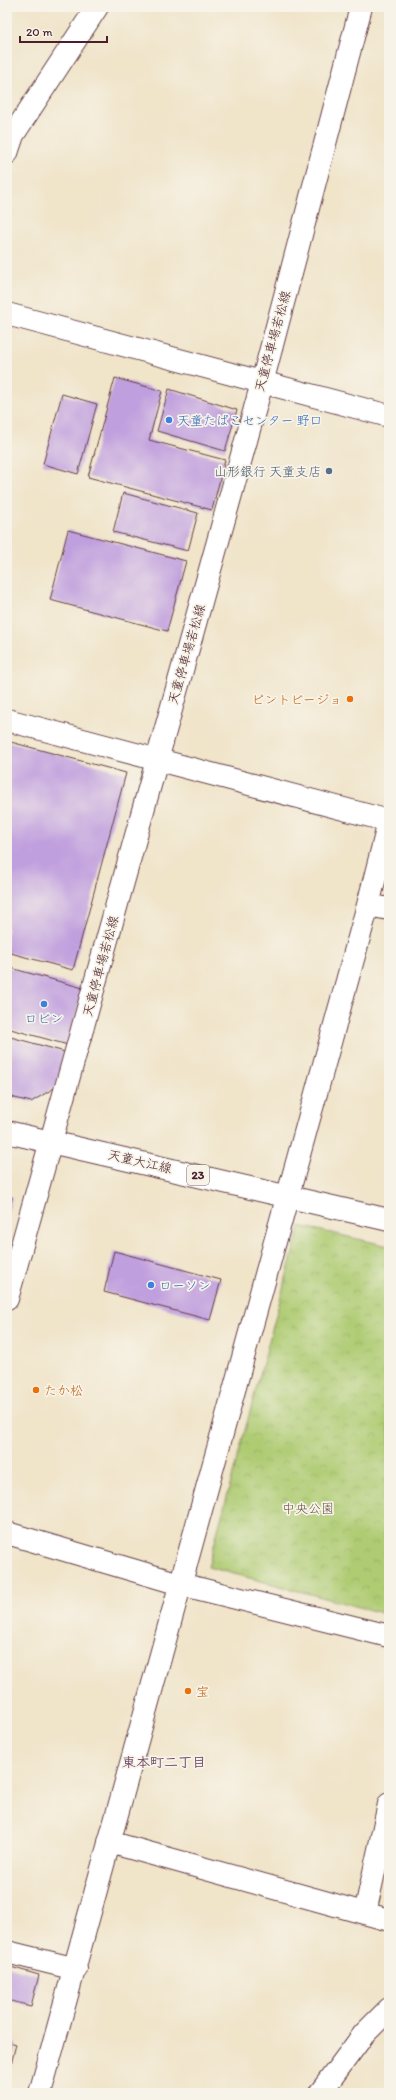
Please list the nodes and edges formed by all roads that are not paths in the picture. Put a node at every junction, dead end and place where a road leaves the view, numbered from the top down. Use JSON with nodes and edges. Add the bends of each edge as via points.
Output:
{"nodes":[{"id":1,"x":97,"y":7,"type":"edge"},
{"id":2,"x":361,"y":7,"type":"edge"},
{"id":3,"x":8,"y":140,"type":"edge"},
{"id":4,"x":7,"y":314,"type":"edge"},
{"id":5,"x":262,"y":383,"type":"junction"},
{"id":6,"x":389,"y":416,"type":"edge"},
{"id":7,"x":7,"y":720,"type":"edge"},
{"id":8,"x":157,"y":760,"type":"junction"},
{"id":9,"x":389,"y":821,"type":"edge"},
{"id":10,"x":368,"y":905,"type":"junction"},
{"id":11,"x":389,"y":909,"type":"edge"},
{"id":12,"x":7,"y":1132,"type":"edge"},
{"id":13,"x":51,"y":1141,"type":"junction"},
{"id":14,"x":288,"y":1195,"type":"junction"},
{"id":15,"x":389,"y":1220,"type":"edge"},
{"id":16,"x":7,"y":1299,"type":"edge"},
{"id":17,"x":7,"y":1533,"type":"edge"},
{"id":18,"x":180,"y":1584,"type":"junction"},
{"id":19,"x":389,"y":1636,"type":"edge"},
{"id":20,"x":389,"y":1804,"type":"edge"},
{"id":21,"x":109,"y":1842,"type":"junction"},
{"id":22,"x":365,"y":1913,"type":"junction"},
{"id":23,"x":389,"y":1920,"type":"edge"},
{"id":24,"x":7,"y":1952,"type":"edge"},
{"id":25,"x":76,"y":1969,"type":"junction"},
{"id":26,"x":389,"y":2009,"type":"edge"},
{"id":27,"x":40,"y":2093,"type":"edge"},
{"id":28,"x":320,"y":2093,"type":"edge"}],
"edges":[{"from":1,"to":3,"type":"main road"},
{"from":2,"to":5,"type":"main road","name":"天童停車場若松線"},
{"from":4,"to":5,"type":"main road"},
{"from":5,"to":6,"type":"main road"},
{"from":5,"to":8,"type":"main road","name":"天童停車場若松線"},
{"from":7,"to":8,"type":"main road"},
{"from":8,"to":9,"type":"main road"},
{"from":8,"to":13,"type":"main road","name":"天童停車場若松線"},
{"from":9,"to":10,"type":"main road"},
{"from":10,"to":11,"type":"main road"},
{"from":10,"to":14,"type":"main road"},
{"from":12,"to":13,"type":"main road","name":"天童大江線","number":"23"},
{"from":13,"to":14,"type":"main road","name":"天童大江線","number":"23"},
{"from":13,"to":16,"type":"main road","name":"天童停車場若松線"},
{"from":14,"to":15,"type":"main road","name":"天童大江線","number":"23"},
{"from":14,"to":18,"type":"main road"},
{"from":17,"to":18,"type":"main road"},
{"from":18,"to":19,"type":"main road"},
{"from":18,"to":21,"type":"main road"},
{"from":20,"to":22,"type":"main road"},
{"from":21,"to":22,"type":"main road"},
{"from":21,"to":25,"type":"main road"},
{"from":22,"to":23,"type":"main road"},
{"from":24,"to":25,"type":"main road"},
{"from":25,"to":27,"type":"main road"},
{"from":26,"to":28,"type":"main road","via":[[364,2034]]}]}
